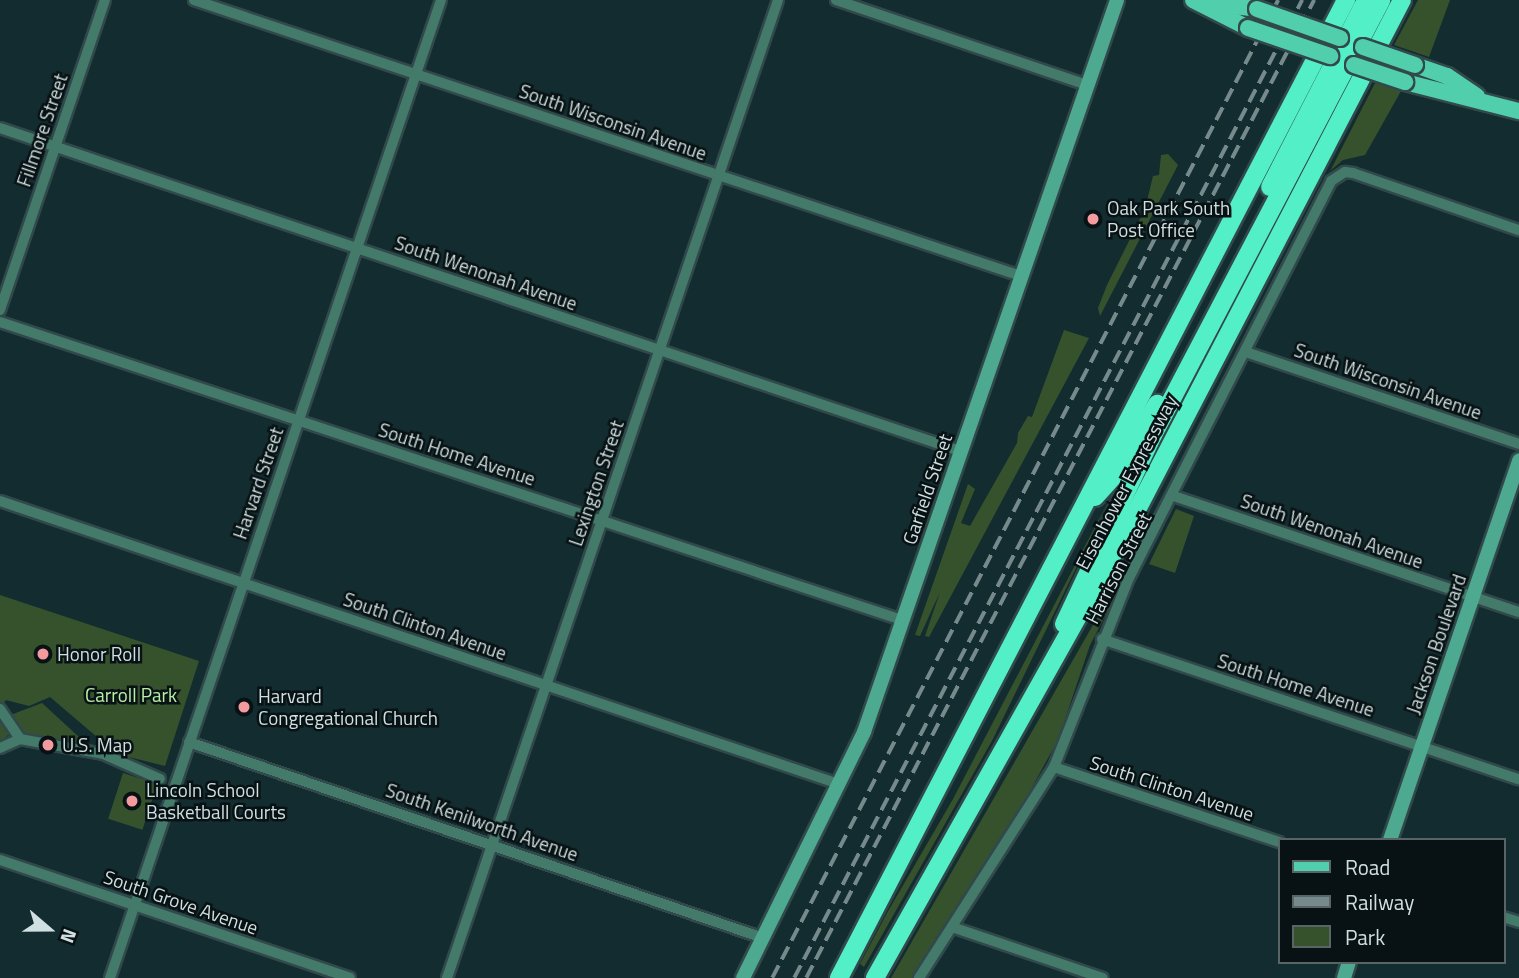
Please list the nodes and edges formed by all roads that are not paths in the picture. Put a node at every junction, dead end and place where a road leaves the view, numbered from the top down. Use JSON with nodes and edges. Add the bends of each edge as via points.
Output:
{"nodes":[{"id":1,"x":105,"y":0,"type":"edge"},
{"id":2,"x":194,"y":0,"type":"edge"},
{"id":3,"x":441,"y":0,"type":"edge"},
{"id":4,"x":778,"y":0,"type":"edge"},
{"id":5,"x":836,"y":0,"type":"edge"},
{"id":6,"x":1117,"y":0,"type":"edge"},
{"id":7,"x":1346,"y":0,"type":"edge"},
{"id":8,"x":1366,"y":0,"type":"edge"},
{"id":9,"x":1381,"y":0,"type":"edge"},
{"id":10,"x":1402,"y":0,"type":"edge"},
{"id":11,"x":1196,"y":1,"type":"edge"},
{"id":12,"x":1352,"y":42,"type":"junction"},
{"id":13,"x":1342,"y":60,"type":"junction"},
{"id":14,"x":416,"y":74,"type":"junction"},
{"id":15,"x":1087,"y":85,"type":"junction"},
{"id":16,"x":1479,"y":97,"type":"junction"},
{"id":17,"x":1519,"y":110,"type":"edge"},
{"id":18,"x":0,"y":128,"type":"edge"},
{"id":19,"x":55,"y":147,"type":"junction"},
{"id":20,"x":719,"y":176,"type":"junction"},
{"id":21,"x":1519,"y":230,"type":"edge"},
{"id":22,"x":356,"y":248,"type":"junction"},
{"id":23,"x":1021,"y":276,"type":"junction"},
{"id":24,"x":0,"y":310,"type":"edge"},
{"id":25,"x":0,"y":322,"type":"edge"},
{"id":26,"x":660,"y":350,"type":"junction"},
{"id":27,"x":1246,"y":352,"type":"junction"},
{"id":28,"x":298,"y":420,"type":"junction"},
{"id":29,"x":1519,"y":443,"type":"edge"},
{"id":30,"x":960,"y":451,"type":"junction"},
{"id":31,"x":1519,"y":460,"type":"edge"},
{"id":32,"x":1174,"y":496,"type":"junction"},
{"id":33,"x":0,"y":501,"type":"edge"},
{"id":34,"x":1078,"y":516,"type":"junction"},
{"id":35,"x":602,"y":521,"type":"junction"},
{"id":36,"x":243,"y":583,"type":"junction"},
{"id":37,"x":1473,"y":596,"type":"junction"},
{"id":38,"x":1519,"y":612,"type":"edge"},
{"id":39,"x":902,"y":620,"type":"junction"},
{"id":40,"x":1102,"y":639,"type":"junction"},
{"id":41,"x":1049,"y":667,"type":"junction"},
{"id":42,"x":546,"y":685,"type":"junction"},
{"id":43,"x":0,"y":709,"type":"edge"},
{"id":44,"x":20,"y":739,"type":"junction"},
{"id":45,"x":189,"y":742,"type":"junction"},
{"id":46,"x":1422,"y":746,"type":"junction"},
{"id":47,"x":0,"y":748,"type":"edge"},
{"id":48,"x":1054,"y":767,"type":"junction"},
{"id":49,"x":160,"y":779,"type":"dead end"},
{"id":50,"x":1519,"y":779,"type":"edge"},
{"id":51,"x":839,"y":784,"type":"junction"},
{"id":52,"x":1391,"y":838,"type":"edge"},
{"id":53,"x":1278,"y":842,"type":"edge"},
{"id":54,"x":493,"y":844,"type":"junction"},
{"id":55,"x":0,"y":860,"type":"edge"},
{"id":56,"x":134,"y":904,"type":"junction"},
{"id":57,"x":952,"y":927,"type":"junction"},
{"id":58,"x":763,"y":938,"type":"junction"},
{"id":59,"x":110,"y":978,"type":"edge"},
{"id":60,"x":350,"y":978,"type":"edge"},
{"id":61,"x":447,"y":978,"type":"edge"},
{"id":62,"x":743,"y":978,"type":"edge"},
{"id":63,"x":839,"y":978,"type":"edge"},
{"id":64,"x":875,"y":978,"type":"edge"},
{"id":65,"x":919,"y":978,"type":"edge"},
{"id":66,"x":1103,"y":978,"type":"edge"}],
"edges":[{"from":1,"to":19,"type":"street","name":"Fillmore Street"},
{"from":2,"to":14,"type":"street","name":"South Wisconsin Avenue"},
{"from":3,"to":14,"type":"street","name":"Harvard Street"},
{"from":4,"to":20,"type":"street","name":"Lexington Street"},
{"from":5,"to":15,"type":"street"},
{"from":6,"to":15,"type":"street","name":"Garfield Street"},
{"from":7,"to":34,"type":"highway","name":"Eisenhower Expressway"},
{"from":8,"to":12,"type":"highway"},
{"from":9,"to":12,"type":"highway"},
{"from":10,"to":41,"type":"highway","name":"Eisenhower Expressway","via":[[1151,483]]},
{"from":11,"to":12,"type":"main road","bridge":true,"via":[[1257,9]]},
{"from":11,"to":13,"type":"main road","bridge":true,"via":[[1248,27]]},
{"from":12,"to":13,"type":"highway"},
{"from":12,"to":16,"type":"main road","bridge":true,"via":[[1447,76]]},
{"from":13,"to":16,"type":"main road","bridge":true,"via":[[1441,94]]},
{"from":13,"to":34,"type":"highway","via":[[1149,418],[1112,478]]},
{"from":13,"to":41,"type":"highway","via":[[1072,601]]},
{"from":14,"to":20,"type":"street","name":"South Wisconsin Avenue"},
{"from":14,"to":22,"type":"street","name":"Harvard Street"},
{"from":15,"to":23,"type":"street","name":"Garfield Street"},
{"from":16,"to":17,"type":"main road"},
{"from":18,"to":19,"type":"street","name":"South Wenonah Avenue"},
{"from":19,"to":22,"type":"street","name":"South Wenonah Avenue"},
{"from":19,"to":24,"type":"street","name":"Fillmore Street"},
{"from":20,"to":23,"type":"street","name":"South Wisconsin Avenue"},
{"from":20,"to":26,"type":"street","name":"Lexington Street"},
{"from":21,"to":27,"type":"street","name":"Harrison Street","via":[[1345,172],[1331,181]]},
{"from":22,"to":26,"type":"street","name":"South Wenonah Avenue"},
{"from":22,"to":28,"type":"street","name":"Harvard Street"},
{"from":23,"to":30,"type":"street","name":"Garfield Street"},
{"from":25,"to":28,"type":"street","name":"South Home Avenue"},
{"from":26,"to":30,"type":"street","name":"South Wenonah Avenue"},
{"from":26,"to":35,"type":"street","name":"Lexington Street"},
{"from":27,"to":29,"type":"street","name":"South Wisconsin Avenue"},
{"from":27,"to":32,"type":"street","name":"Harrison Street"},
{"from":28,"to":35,"type":"street","name":"South Home Avenue"},
{"from":28,"to":36,"type":"street","name":"Harvard Street"},
{"from":30,"to":39,"type":"street","name":"Garfield Street"},
{"from":31,"to":37,"type":"street","name":"Jackson Boulevard"},
{"from":32,"to":37,"type":"street","name":"South Wenonah Avenue"},
{"from":32,"to":40,"type":"street","name":"Harrison Street"},
{"from":33,"to":36,"type":"street","name":"South Clinton Avenue"},
{"from":34,"to":63,"type":"highway","name":"Eisenhower Expressway"},
{"from":35,"to":39,"type":"street","name":"South Home Avenue"},
{"from":35,"to":42,"type":"street","name":"Lexington Street"},
{"from":36,"to":42,"type":"street","name":"South Clinton Avenue"},
{"from":36,"to":45,"type":"street","name":"Harvard Street"},
{"from":37,"to":38,"type":"street","name":"South Wenonah Avenue"},
{"from":37,"to":46,"type":"street","name":"Jackson Boulevard"},
{"from":39,"to":51,"type":"street","name":"Garfield Street","via":[[863,732]]},
{"from":40,"to":46,"type":"street","name":"South Home Avenue"},
{"from":40,"to":48,"type":"street","name":"Harrison Street"},
{"from":41,"to":64,"type":"highway","name":"Eisenhower Expressway"},
{"from":42,"to":51,"type":"street","name":"South Clinton Avenue"},
{"from":42,"to":54,"type":"street","name":"Lexington Street"},
{"from":43,"to":44,"type":"street"},
{"from":44,"to":47,"type":"street"},
{"from":44,"to":49,"type":"street","via":[[103,754]]},
{"from":45,"to":54,"type":"street","name":"South Kenilworth Avenue"},
{"from":45,"to":56,"type":"street","name":"Harvard Street"},
{"from":46,"to":50,"type":"street","name":"South Home Avenue"},
{"from":46,"to":52,"type":"street","name":"Jackson Boulevard"},
{"from":48,"to":53,"type":"street","name":"South Clinton Avenue"},
{"from":48,"to":57,"type":"street","name":"Harrison Street"},
{"from":51,"to":58,"type":"street","name":"Garfield Street"},
{"from":54,"to":58,"type":"street","name":"South Kenilworth Avenue"},
{"from":54,"to":61,"type":"street","name":"Lexington Street"},
{"from":55,"to":56,"type":"street","name":"South Grove Avenue"},
{"from":56,"to":59,"type":"street","name":"Harvard Street"},
{"from":56,"to":60,"type":"street","name":"South Grove Avenue"},
{"from":57,"to":65,"type":"street","name":"Harrison Street"},
{"from":57,"to":66,"type":"street"},
{"from":58,"to":62,"type":"street","name":"Garfield Street"}]}
